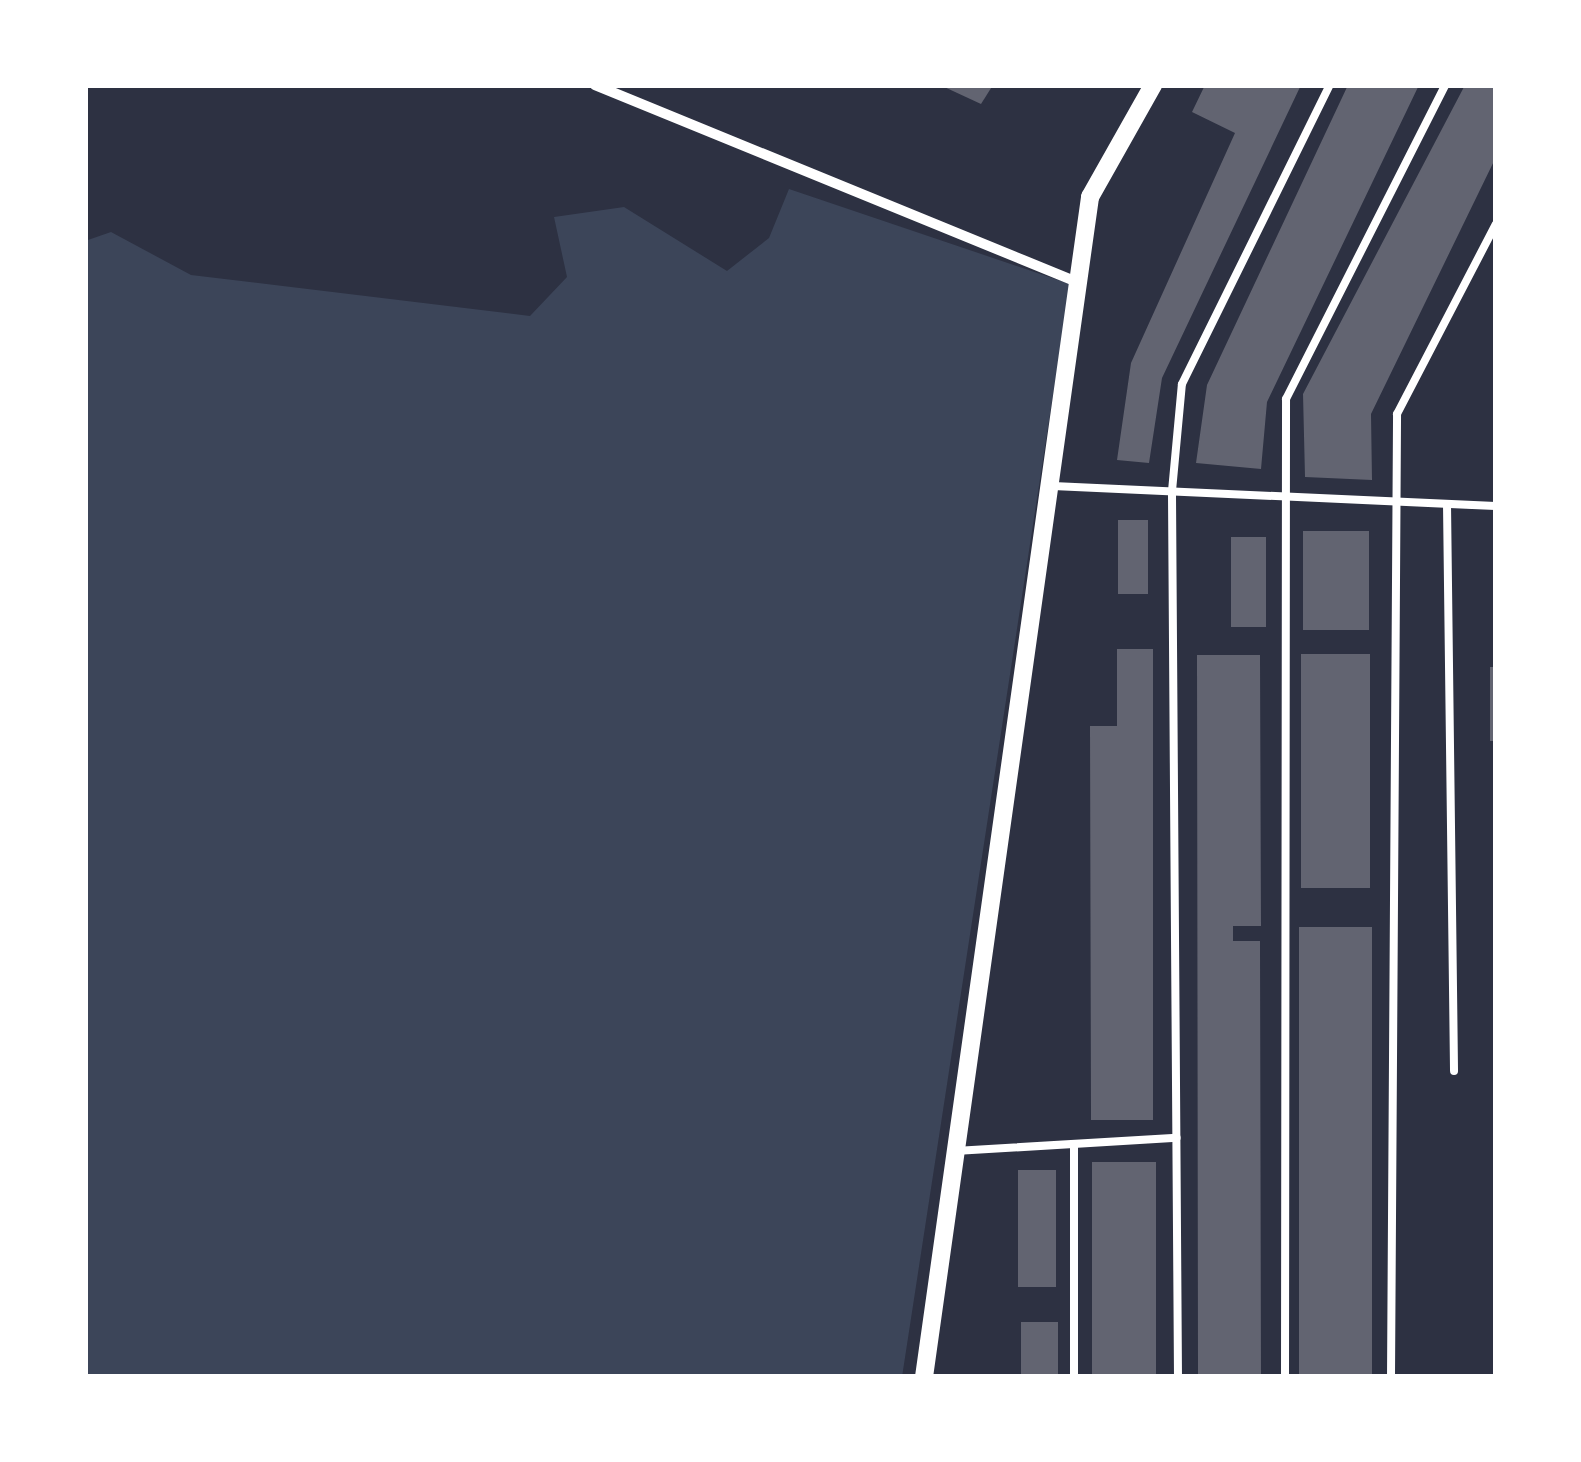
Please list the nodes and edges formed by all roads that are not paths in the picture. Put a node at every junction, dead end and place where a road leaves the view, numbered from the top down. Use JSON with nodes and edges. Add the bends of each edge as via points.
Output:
{"nodes":[{"id":1,"x":595,"y":85,"type":"edge"},
{"id":2,"x":1154,"y":85,"type":"edge"},
{"id":3,"x":1330,"y":85,"type":"edge"},
{"id":4,"x":1445,"y":85,"type":"edge"},
{"id":5,"x":1496,"y":224,"type":"edge"},
{"id":6,"x":1077,"y":282,"type":"junction"},
{"id":7,"x":1048,"y":485,"type":"junction"},
{"id":8,"x":1172,"y":491,"type":"junction"},
{"id":9,"x":1282,"y":497,"type":"junction"},
{"id":10,"x":1395,"y":502,"type":"junction"},
{"id":11,"x":1447,"y":504,"type":"junction"},
{"id":12,"x":1496,"y":506,"type":"edge"},
{"id":13,"x":1454,"y":1071,"type":"dead end"},
{"id":14,"x":1176,"y":1138,"type":"junction"},
{"id":15,"x":1074,"y":1144,"type":"junction"},
{"id":16,"x":955,"y":1151,"type":"junction"},
{"id":17,"x":924,"y":1377,"type":"edge"},
{"id":18,"x":1074,"y":1377,"type":"edge"},
{"id":19,"x":1178,"y":1377,"type":"edge"},
{"id":20,"x":1285,"y":1377,"type":"edge"},
{"id":21,"x":1391,"y":1377,"type":"edge"}],
"edges":[{"from":1,"to":6,"type":"street"},
{"from":2,"to":6,"type":"street","via":[[1090,197]]},
{"from":3,"to":8,"type":"lane","via":[[1182,384]]},
{"from":4,"to":9,"type":"lane","via":[[1286,399]]},
{"from":5,"to":10,"type":"lane","via":[[1397,414]]},
{"from":6,"to":7,"type":"street"},
{"from":7,"to":8,"type":"lane"},
{"from":7,"to":16,"type":"street"},
{"from":8,"to":9,"type":"lane"},
{"from":8,"to":14,"type":"lane"},
{"from":9,"to":10,"type":"lane"},
{"from":9,"to":20,"type":"lane"},
{"from":10,"to":11,"type":"lane"},
{"from":10,"to":21,"type":"lane"},
{"from":11,"to":12,"type":"lane"},
{"from":11,"to":13,"type":"lane"},
{"from":14,"to":15,"type":"lane"},
{"from":14,"to":19,"type":"lane"},
{"from":15,"to":16,"type":"lane"},
{"from":15,"to":18,"type":"lane"},
{"from":16,"to":17,"type":"street"}]}
